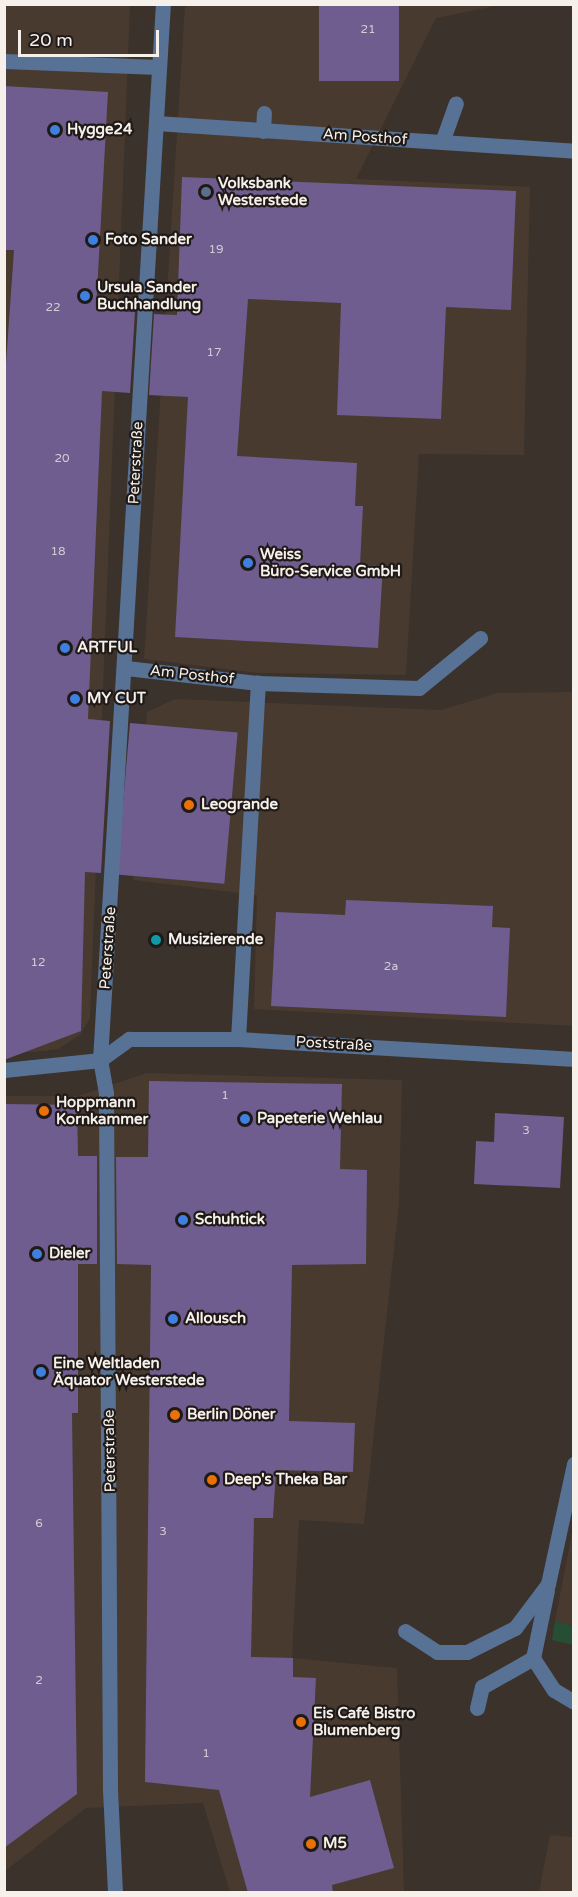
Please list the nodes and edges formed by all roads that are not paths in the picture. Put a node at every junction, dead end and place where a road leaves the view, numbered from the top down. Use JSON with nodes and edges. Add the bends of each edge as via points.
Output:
{"nodes":[{"id":1,"x":163,"y":4,"type":"edge"},
{"id":2,"x":4,"y":61,"type":"edge"},
{"id":3,"x":158,"y":67,"type":"junction"},
{"id":4,"x":456,"y":103,"type":"dead end"},
{"id":5,"x":264,"y":113,"type":"dead end"},
{"id":6,"x":156,"y":123,"type":"junction"},
{"id":7,"x":263,"y":130,"type":"junction"},
{"id":8,"x":442,"y":142,"type":"junction"},
{"id":9,"x":573,"y":151,"type":"edge"},
{"id":10,"x":480,"y":638,"type":"dead end"},
{"id":11,"x":126,"y":668,"type":"junction"},
{"id":12,"x":258,"y":683,"type":"junction"},
{"id":13,"x":238,"y":1039,"type":"junction"},
{"id":14,"x":573,"y":1059,"type":"edge"},
{"id":15,"x":100,"y":1060,"type":"junction"},
{"id":16,"x":4,"y":1070,"type":"edge"},
{"id":17,"x":573,"y":1464,"type":"edge"},
{"id":18,"x":548,"y":1584,"type":"junction"},
{"id":19,"x":405,"y":1631,"type":"dead end"},
{"id":20,"x":533,"y":1658,"type":"junction"},
{"id":21,"x":573,"y":1702,"type":"edge"},
{"id":22,"x":477,"y":1708,"type":"dead end"},
{"id":23,"x":115,"y":1893,"type":"edge"}],
"edges":[{"from":1,"to":3,"type":"street","name":"Peterstraße"},
{"from":2,"to":3,"type":"street"},
{"from":3,"to":6,"type":"street","name":"Peterstraße"},
{"from":4,"to":8,"type":"street"},
{"from":5,"to":7,"type":"street"},
{"from":6,"to":7,"type":"street","name":"Am Posthof"},
{"from":6,"to":11,"type":"street","name":"Peterstraße"},
{"from":7,"to":8,"type":"street","name":"Am Posthof"},
{"from":8,"to":9,"type":"street","name":"Am Posthof"},
{"from":10,"to":12,"type":"street","name":"Am Posthof","via":[[419,688]]},
{"from":11,"to":12,"type":"street","name":"Am Posthof"},
{"from":11,"to":15,"type":"street","name":"Peterstraße"},
{"from":12,"to":13,"type":"street"},
{"from":13,"to":14,"type":"street","name":"Poststraße"},
{"from":13,"to":15,"type":"street","name":"Poststraße","via":[[129,1039]]},
{"from":15,"to":16,"type":"street"},
{"from":15,"to":23,"type":"street","name":"Peterstraße","via":[[106,1093],[110,1788]]},
{"from":17,"to":18,"type":"street"},
{"from":18,"to":19,"type":"street","via":[[515,1628],[467,1652],[437,1652]]},
{"from":18,"to":20,"type":"street"},
{"from":20,"to":21,"type":"street","via":[[554,1690]]},
{"from":20,"to":22,"type":"street","via":[[482,1687]]}]}
